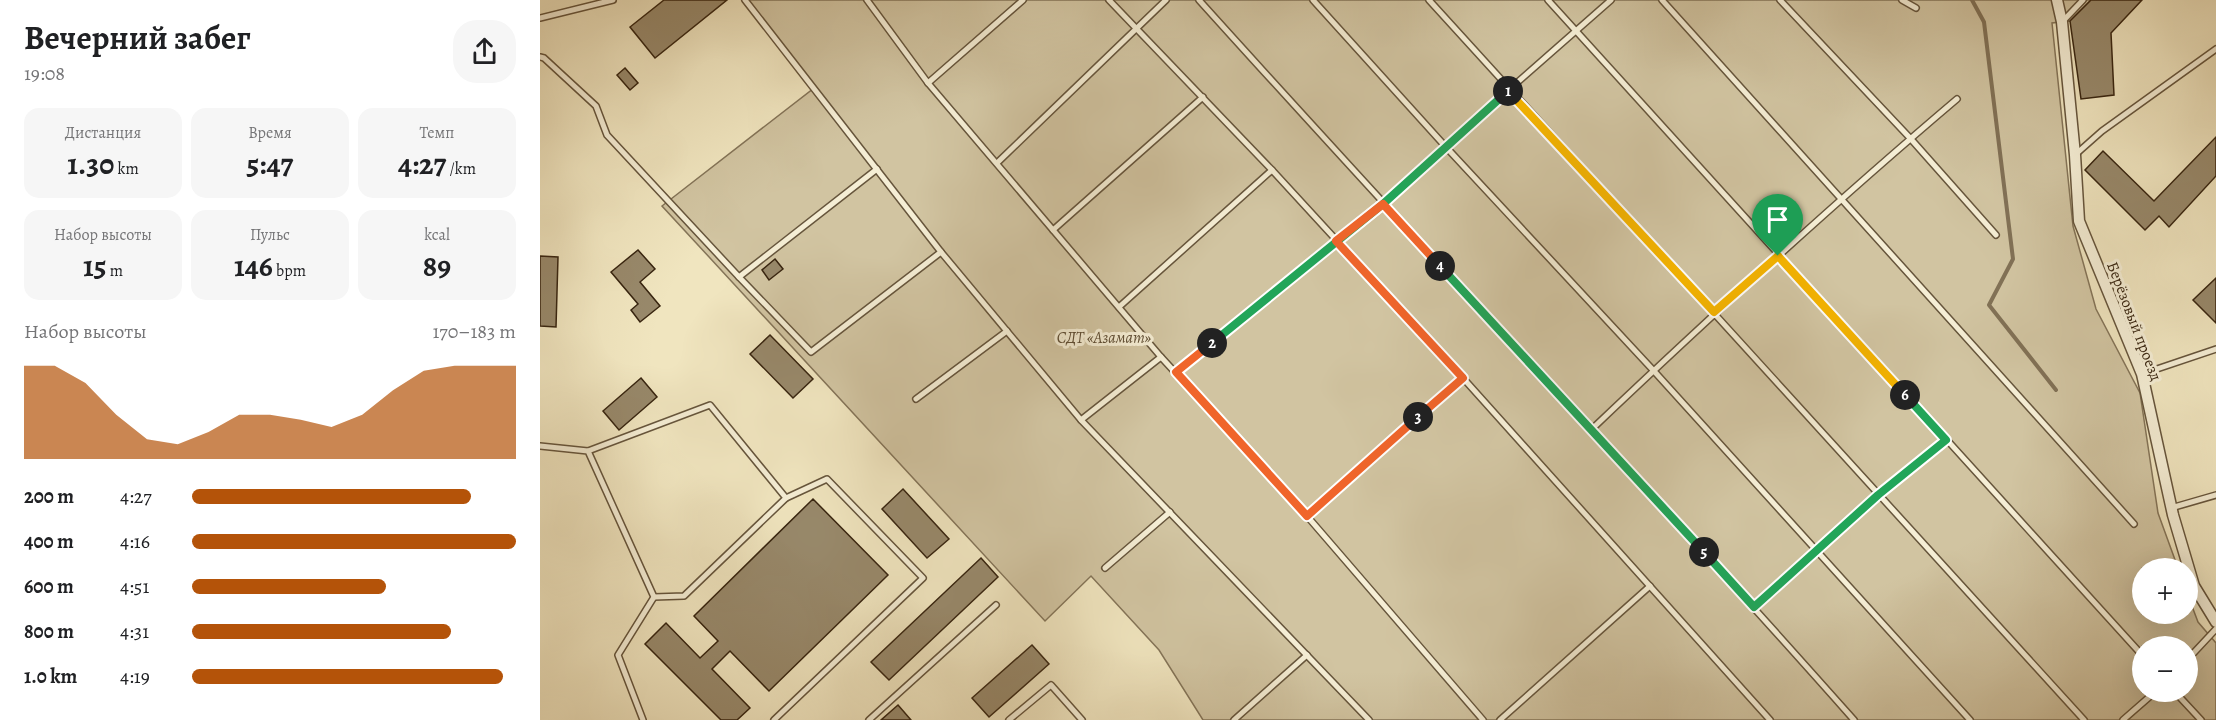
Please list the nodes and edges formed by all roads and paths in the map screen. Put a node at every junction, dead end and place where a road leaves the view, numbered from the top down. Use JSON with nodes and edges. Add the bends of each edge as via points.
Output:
{"nodes":[{"id":1,"x":613,"y":0,"type":"edge"},
{"id":2,"x":745,"y":0,"type":"edge"},
{"id":3,"x":867,"y":0,"type":"edge"},
{"id":4,"x":1023,"y":0,"type":"edge"},
{"id":5,"x":1109,"y":0,"type":"edge"},
{"id":6,"x":1166,"y":0,"type":"edge"},
{"id":7,"x":1199,"y":0,"type":"edge"},
{"id":8,"x":1313,"y":0,"type":"edge"},
{"id":9,"x":1429,"y":0,"type":"edge"},
{"id":10,"x":1548,"y":0,"type":"edge"},
{"id":11,"x":1611,"y":0,"type":"edge"},
{"id":12,"x":1662,"y":0,"type":"edge"},
{"id":13,"x":1780,"y":0,"type":"edge"},
{"id":14,"x":1902,"y":0,"type":"edge"},
{"id":15,"x":2057,"y":0,"type":"edge"},
{"id":16,"x":2083,"y":0,"type":"edge"},
{"id":17,"x":1916,"y":8,"type":"dead end"},
{"id":18,"x":540,"y":18,"type":"edge"},
{"id":19,"x":2062,"y":22,"type":"junction"},
{"id":20,"x":1138,"y":27,"type":"junction"},
{"id":21,"x":1576,"y":31,"type":"junction"},
{"id":22,"x":2216,"y":49,"type":"edge"},
{"id":23,"x":540,"y":57,"type":"edge"},
{"id":24,"x":928,"y":82,"type":"junction"},
{"id":25,"x":1509,"y":90,"type":"junction"},
{"id":26,"x":1203,"y":97,"type":"junction"},
{"id":27,"x":1957,"y":99,"type":"dead end"},
{"id":28,"x":1910,"y":138,"type":"junction"},
{"id":29,"x":1445,"y":146,"type":"junction"},
{"id":30,"x":2075,"y":155,"type":"junction"},
{"id":31,"x":997,"y":163,"type":"junction"},
{"id":32,"x":877,"y":169,"type":"junction"},
{"id":33,"x":1272,"y":170,"type":"junction"},
{"id":34,"x":1841,"y":198,"type":"junction"},
{"id":35,"x":1383,"y":204,"type":"junction"},
{"id":36,"x":1053,"y":230,"type":"junction"},
{"id":37,"x":1996,"y":235,"type":"dead end"},
{"id":38,"x":1336,"y":241,"type":"junction"},
{"id":39,"x":941,"y":252,"type":"junction"},
{"id":40,"x":1778,"y":256,"type":"junction"},
{"id":41,"x":739,"y":278,"type":"junction"},
{"id":42,"x":1119,"y":307,"type":"junction"},
{"id":43,"x":1714,"y":312,"type":"junction"},
{"id":44,"x":1007,"y":331,"type":"junction"},
{"id":45,"x":2216,"y":349,"type":"edge"},
{"id":46,"x":1161,"y":357,"type":"junction"},
{"id":47,"x":1653,"y":370,"type":"junction"},
{"id":48,"x":1176,"y":372,"type":"junction"},
{"id":49,"x":2142,"y":374,"type":"junction"},
{"id":50,"x":1463,"y":378,"type":"junction"},
{"id":51,"x":916,"y":399,"type":"dead end"},
{"id":52,"x":1081,"y":420,"type":"junction"},
{"id":53,"x":1592,"y":429,"type":"junction"},
{"id":54,"x":1946,"y":440,"type":"junction"},
{"id":55,"x":540,"y":446,"type":"edge"},
{"id":56,"x":588,"y":451,"type":"junction"},
{"id":57,"x":1878,"y":495,"type":"junction"},
{"id":58,"x":2216,"y":495,"type":"edge"},
{"id":59,"x":786,"y":498,"type":"junction"},
{"id":60,"x":2171,"y":508,"type":"junction"},
{"id":61,"x":1170,"y":512,"type":"junction"},
{"id":62,"x":1307,"y":516,"type":"junction"},
{"id":63,"x":2134,"y":524,"type":"dead end"},
{"id":64,"x":1816,"y":550,"type":"junction"},
{"id":65,"x":1105,"y":568,"type":"dead end"},
{"id":66,"x":1650,"y":586,"type":"junction"},
{"id":67,"x":654,"y":597,"type":"junction"},
{"id":68,"x":996,"y":604,"type":"dead end"},
{"id":69,"x":1754,"y":607,"type":"junction"},
{"id":70,"x":2216,"y":622,"type":"edge"},
{"id":71,"x":2216,"y":629,"type":"edge"},
{"id":72,"x":2132,"y":644,"type":"edge"},
{"id":73,"x":2198,"y":648,"type":"edge"},
{"id":74,"x":1307,"y":655,"type":"junction"},
{"id":75,"x":2144,"y":702,"type":"edge"},
{"id":76,"x":2184,"y":702,"type":"edge"},
{"id":77,"x":643,"y":720,"type":"edge"},
{"id":78,"x":774,"y":720,"type":"edge"},
{"id":79,"x":869,"y":720,"type":"edge"},
{"id":80,"x":1009,"y":720,"type":"edge"},
{"id":81,"x":1082,"y":720,"type":"edge"},
{"id":82,"x":1234,"y":720,"type":"edge"},
{"id":83,"x":1370,"y":720,"type":"edge"},
{"id":84,"x":1483,"y":720,"type":"edge"},
{"id":85,"x":1500,"y":720,"type":"edge"},
{"id":86,"x":1770,"y":720,"type":"edge"},
{"id":87,"x":1854,"y":720,"type":"edge"},
{"id":88,"x":1970,"y":720,"type":"edge"},
{"id":89,"x":2084,"y":720,"type":"edge"},
{"id":90,"x":2123,"y":720,"type":"edge"},
{"id":91,"x":2201,"y":720,"type":"edge"}],
"edges":[{"from":1,"to":18,"type":"lane"},
{"from":2,"to":32,"type":"lane"},
{"from":3,"to":24,"type":"lane"},
{"from":4,"to":24,"type":"lane"},
{"from":5,"to":20,"type":"lane"},
{"from":6,"to":20,"type":"lane"},
{"from":7,"to":35,"type":"lane"},
{"from":8,"to":29,"type":"lane"},
{"from":9,"to":25,"type":"lane"},
{"from":10,"to":21,"type":"lane"},
{"from":11,"to":21,"type":"lane"},
{"from":12,"to":34,"type":"lane"},
{"from":13,"to":28,"type":"lane"},
{"from":14,"to":17,"type":"lane"},
{"from":15,"to":19,"type":"street","name":"Берёзовый проезд"},
{"from":16,"to":19,"type":"lane"},
{"from":19,"to":30,"type":"street","name":"Берёзовый проезд"},
{"from":20,"to":26,"type":"lane"},
{"from":20,"to":31,"type":"lane"},
{"from":21,"to":25,"type":"lane"},
{"from":21,"to":40,"type":"lane"},
{"from":22,"to":30,"type":"lane"},
{"from":23,"to":41,"type":"lane","via":[[596,106],[607,135]]},
{"from":24,"to":31,"type":"lane"},
{"from":25,"to":29,"type":"lane"},
{"from":25,"to":43,"type":"lane"},
{"from":26,"to":33,"type":"lane"},
{"from":26,"to":36,"type":"lane"},
{"from":27,"to":28,"type":"lane"},
{"from":28,"to":34,"type":"lane"},
{"from":28,"to":37,"type":"lane"},
{"from":29,"to":35,"type":"lane"},
{"from":29,"to":47,"type":"lane"},
{"from":30,"to":49,"type":"street","name":"Берёзовый проезд","via":[[2079,221]]},
{"from":31,"to":36,"type":"lane"},
{"from":32,"to":39,"type":"lane"},
{"from":32,"to":41,"type":"lane"},
{"from":33,"to":38,"type":"lane"},
{"from":33,"to":42,"type":"lane"},
{"from":34,"to":40,"type":"lane"},
{"from":34,"to":63,"type":"lane"},
{"from":35,"to":38,"type":"lane"},
{"from":35,"to":53,"type":"lane"},
{"from":36,"to":42,"type":"lane"},
{"from":38,"to":48,"type":"lane"},
{"from":38,"to":50,"type":"lane"},
{"from":39,"to":41,"type":"lane","via":[[812,352]]},
{"from":39,"to":44,"type":"lane"},
{"from":40,"to":43,"type":"lane"},
{"from":40,"to":54,"type":"lane"},
{"from":42,"to":46,"type":"lane"},
{"from":43,"to":47,"type":"lane"},
{"from":43,"to":57,"type":"lane"},
{"from":44,"to":51,"type":"lane"},
{"from":44,"to":52,"type":"lane"},
{"from":45,"to":49,"type":"lane"},
{"from":46,"to":48,"type":"lane"},
{"from":46,"to":52,"type":"lane"},
{"from":47,"to":53,"type":"lane"},
{"from":47,"to":64,"type":"lane"},
{"from":48,"to":62,"type":"lane"},
{"from":49,"to":60,"type":"street","name":"Берёзовый проезд"},
{"from":50,"to":62,"type":"lane"},
{"from":50,"to":66,"type":"lane"},
{"from":52,"to":61,"type":"lane"},
{"from":53,"to":69,"type":"lane"},
{"from":54,"to":57,"type":"lane"},
{"from":54,"to":72,"type":"lane"},
{"from":55,"to":56,"type":"lane"},
{"from":56,"to":59,"type":"lane","via":[[710,405]]},
{"from":56,"to":67,"type":"lane"},
{"from":57,"to":64,"type":"lane"},
{"from":57,"to":89,"type":"lane"},
{"from":58,"to":60,"type":"lane"},
{"from":59,"to":67,"type":"lane","via":[[684,596]]},
{"from":59,"to":78,"type":"lane","via":[[827,479],[923,578]]},
{"from":60,"to":70,"type":"street","name":"Берёзовый проезд","via":[[2194,586]]},
{"from":61,"to":65,"type":"lane"},
{"from":61,"to":74,"type":"lane"},
{"from":62,"to":84,"type":"lane"},
{"from":64,"to":69,"type":"lane"},
{"from":64,"to":88,"type":"lane"},
{"from":66,"to":85,"type":"lane"},
{"from":66,"to":86,"type":"lane"},
{"from":67,"to":77,"type":"lane","via":[[618,655]]},
{"from":68,"to":79,"type":"lane"},
{"from":69,"to":87,"type":"lane"},
{"from":71,"to":73,"type":"lane"},
{"from":74,"to":82,"type":"lane"},
{"from":74,"to":83,"type":"lane"},
{"from":75,"to":90,"type":"lane"},
{"from":76,"to":91,"type":"lane"},
{"from":80,"to":81,"type":"lane","via":[[1051,685]]}]}
